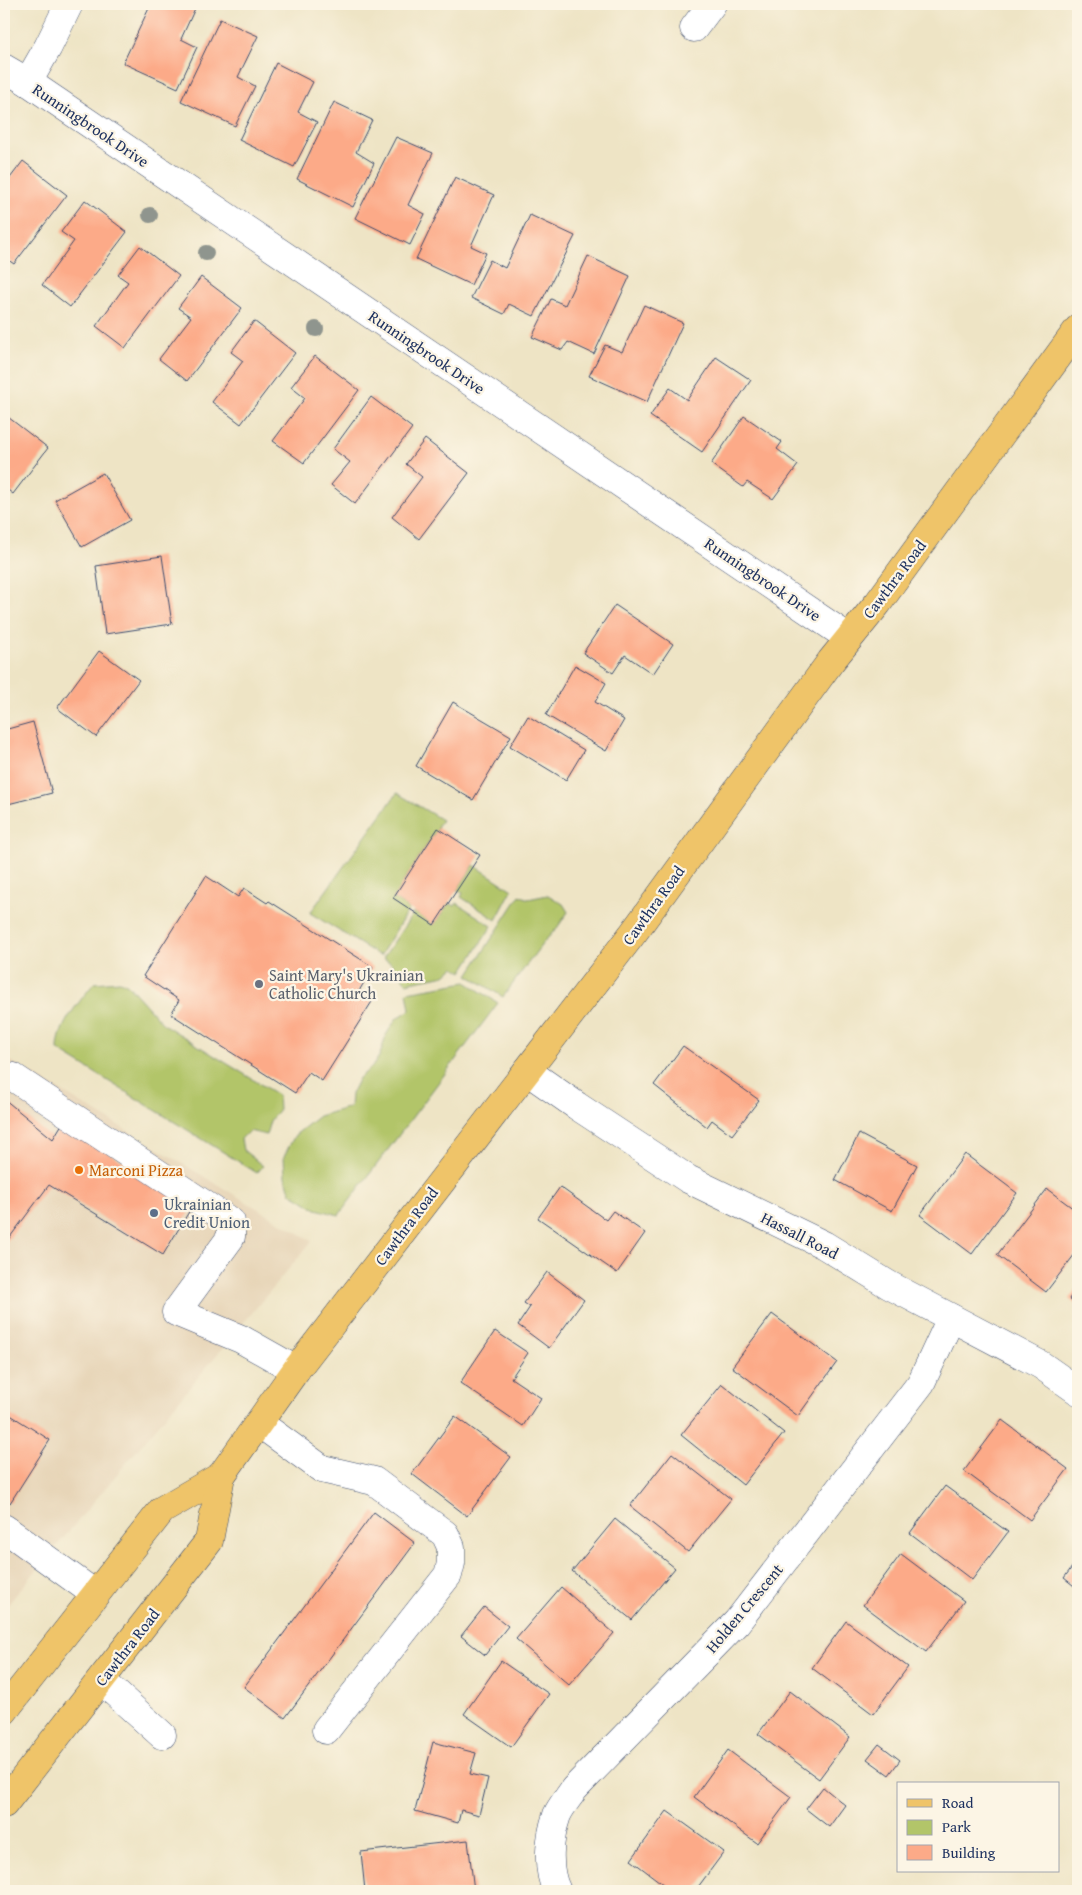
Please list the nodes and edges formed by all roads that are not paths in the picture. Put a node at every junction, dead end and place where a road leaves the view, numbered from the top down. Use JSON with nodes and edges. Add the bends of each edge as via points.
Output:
{"nodes":[{"id":1,"x":69,"y":4,"type":"edge"},
{"id":2,"x":712,"y":4,"type":"edge"},
{"id":3,"x":694,"y":28,"type":"dead end"},
{"id":4,"x":4,"y":68,"type":"edge"},
{"id":5,"x":28,"y":82,"type":"junction"},
{"id":6,"x":1078,"y":329,"type":"edge"},
{"id":7,"x":849,"y":638,"type":"junction"},
{"id":8,"x":527,"y":1070,"type":"junction"},
{"id":9,"x":4,"y":1075,"type":"edge"},
{"id":10,"x":951,"y":1318,"type":"junction"},
{"id":11,"x":296,"y":1370,"type":"junction"},
{"id":12,"x":1078,"y":1391,"type":"edge"},
{"id":13,"x":259,"y":1423,"type":"junction"},
{"id":14,"x":221,"y":1476,"type":"junction"},
{"id":15,"x":4,"y":1528,"type":"edge"},
{"id":16,"x":95,"y":1594,"type":"junction"},
{"id":17,"x":100,"y":1680,"type":"junction"},
{"id":18,"x":4,"y":1711,"type":"edge"},
{"id":19,"x":326,"y":1730,"type":"dead end"},
{"id":20,"x":162,"y":1735,"type":"dead end"},
{"id":21,"x":4,"y":1804,"type":"edge"},
{"id":22,"x":557,"y":1891,"type":"edge"}],
"edges":[{"from":1,"to":5,"type":"street"},
{"from":2,"to":3,"type":"street"},
{"from":4,"to":5,"type":"street","name":"Runningbrook Drive"},
{"from":5,"to":7,"type":"street","name":"Runningbrook Drive"},
{"from":6,"to":7,"type":"main road","name":"Cawthra Road"},
{"from":7,"to":8,"type":"main road","name":"Cawthra Road","via":[[634,932]]},
{"from":8,"to":10,"type":"street","name":"Hassall Road","via":[[688,1179],[824,1245]]},
{"from":8,"to":11,"type":"main road","name":"Cawthra Road"},
{"from":9,"to":11,"type":"street","via":[[13,1077],[231,1222],[231,1237],[176,1312],[240,1339]]},
{"from":10,"to":12,"type":"street","name":"Hassall Road","via":[[1041,1364]]},
{"from":10,"to":22,"type":"street","name":"Holden Crescent","via":[[921,1383],[737,1622],[574,1789],[558,1814],[552,1838],[549,1863]]},
{"from":11,"to":13,"type":"main road","name":"Cawthra Road"},
{"from":13,"to":14,"type":"main road","name":"Cawthra Road"},
{"from":13,"to":19,"type":"street","via":[[322,1469],[374,1481],[445,1534],[451,1548],[448,1575]]},
{"from":14,"to":16,"type":"main road","name":"Cawthra Road","via":[[162,1510]]},
{"from":14,"to":17,"type":"main road","name":"Cawthra Road","via":[[209,1541]]},
{"from":15,"to":16,"type":"street"},
{"from":16,"to":18,"type":"main road","name":"Cawthra Road"},
{"from":17,"to":20,"type":"street"},
{"from":17,"to":21,"type":"main road","name":"Cawthra Road"}]}
